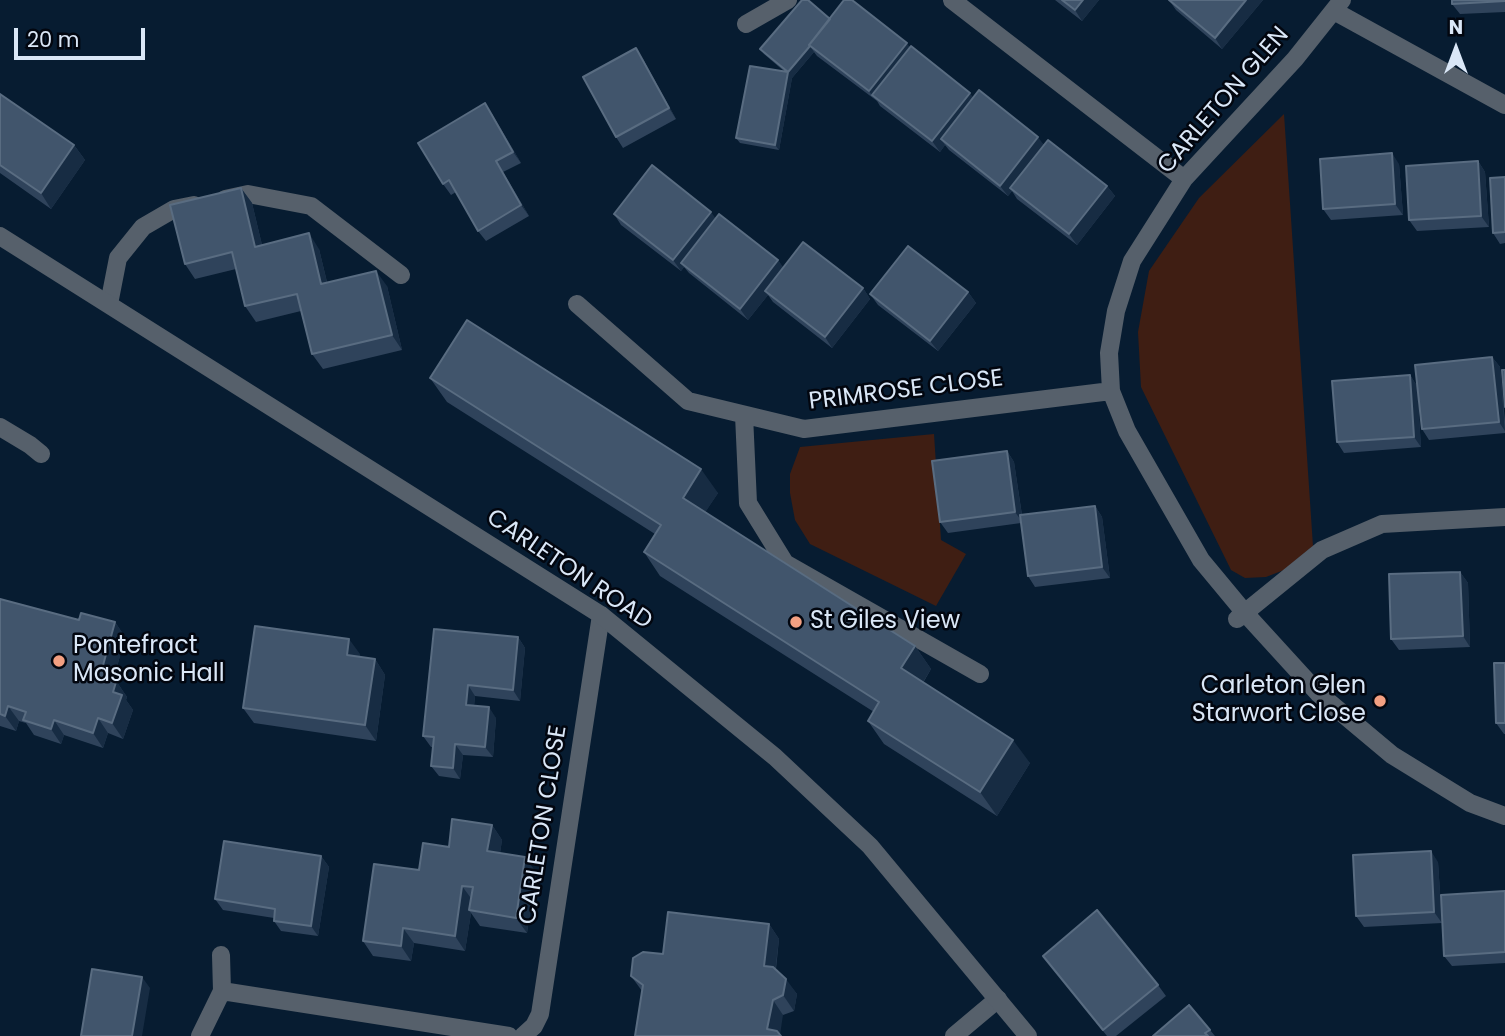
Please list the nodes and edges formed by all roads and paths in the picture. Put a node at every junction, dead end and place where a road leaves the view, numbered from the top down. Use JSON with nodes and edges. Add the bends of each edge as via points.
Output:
{"nodes":[{"id":1,"x":788,"y":0,"type":"edge"},
{"id":2,"x":952,"y":0,"type":"edge"},
{"id":3,"x":1338,"y":5,"type":"edge"},
{"id":4,"x":746,"y":24,"type":"dead end"},
{"id":5,"x":1505,"y":105,"type":"edge"},
{"id":6,"x":1184,"y":179,"type":"junction"},
{"id":7,"x":0,"y":238,"type":"edge"},
{"id":8,"x":401,"y":275,"type":"dead end"},
{"id":9,"x":109,"y":304,"type":"junction"},
{"id":10,"x":577,"y":304,"type":"dead end"},
{"id":11,"x":1111,"y":391,"type":"junction"},
{"id":12,"x":744,"y":415,"type":"junction"},
{"id":13,"x":0,"y":426,"type":"edge"},
{"id":14,"x":41,"y":454,"type":"dead end"},
{"id":15,"x":1505,"y":517,"type":"edge"},
{"id":16,"x":601,"y":615,"type":"junction"},
{"id":17,"x":1241,"y":616,"type":"junction"},
{"id":18,"x":980,"y":674,"type":"dead end"},
{"id":19,"x":1505,"y":816,"type":"edge"},
{"id":20,"x":221,"y":956,"type":"dead end"},
{"id":21,"x":222,"y":991,"type":"junction"},
{"id":22,"x":998,"y":999,"type":"junction"},
{"id":23,"x":527,"y":1035,"type":"edge"},
{"id":24,"x":200,"y":1036,"type":"edge"},
{"id":25,"x":509,"y":1036,"type":"edge"},
{"id":26,"x":954,"y":1036,"type":"edge"},
{"id":27,"x":1028,"y":1036,"type":"edge"}],
"edges":[{"from":1,"to":4,"type":"street"},
{"from":2,"to":6,"type":"street"},
{"from":3,"to":5,"type":"street"},
{"from":3,"to":6,"type":"street","name":"CARLETON GLEN","via":[[1295,59]]},
{"from":6,"to":11,"type":"street","name":"CARLETON GLEN","via":[[1132,261],[1116,311]]},
{"from":7,"to":9,"type":"street","name":"CARLETON ROAD"},
{"from":8,"to":9,"type":"street","via":[[311,206],[248,194],[174,209],[144,227],[118,258]]},
{"from":9,"to":16,"type":"street","name":"CARLETON ROAD"},
{"from":10,"to":12,"type":"street","name":"PRIMROSE CLOSE","via":[[688,401]]},
{"from":11,"to":12,"type":"street","name":"PRIMROSE CLOSE","via":[[804,429]]},
{"from":11,"to":17,"type":"street","name":"CARLETON GLEN","via":[[1127,431],[1201,559]]},
{"from":12,"to":18,"type":"street","via":[[748,503],[785,563]]},
{"from":13,"to":14,"type":"street"},
{"from":15,"to":17,"type":"street","via":[[1382,524],[1322,550]]},
{"from":16,"to":22,"type":"street","name":"CARLETON ROAD","via":[[775,757],[870,846]]},
{"from":16,"to":23,"type":"street","name":"CARLETON CLOSE","via":[[540,1014]]},
{"from":17,"to":19,"type":"street","name":"CARLETON GLEN","via":[[1318,693],[1392,755],[1470,803]]},
{"from":20,"to":21,"type":"street"},
{"from":21,"to":24,"type":"street"},
{"from":21,"to":25,"type":"street"},
{"from":22,"to":26,"type":"street"},
{"from":22,"to":27,"type":"street","name":"CARLETON ROAD"}]}
